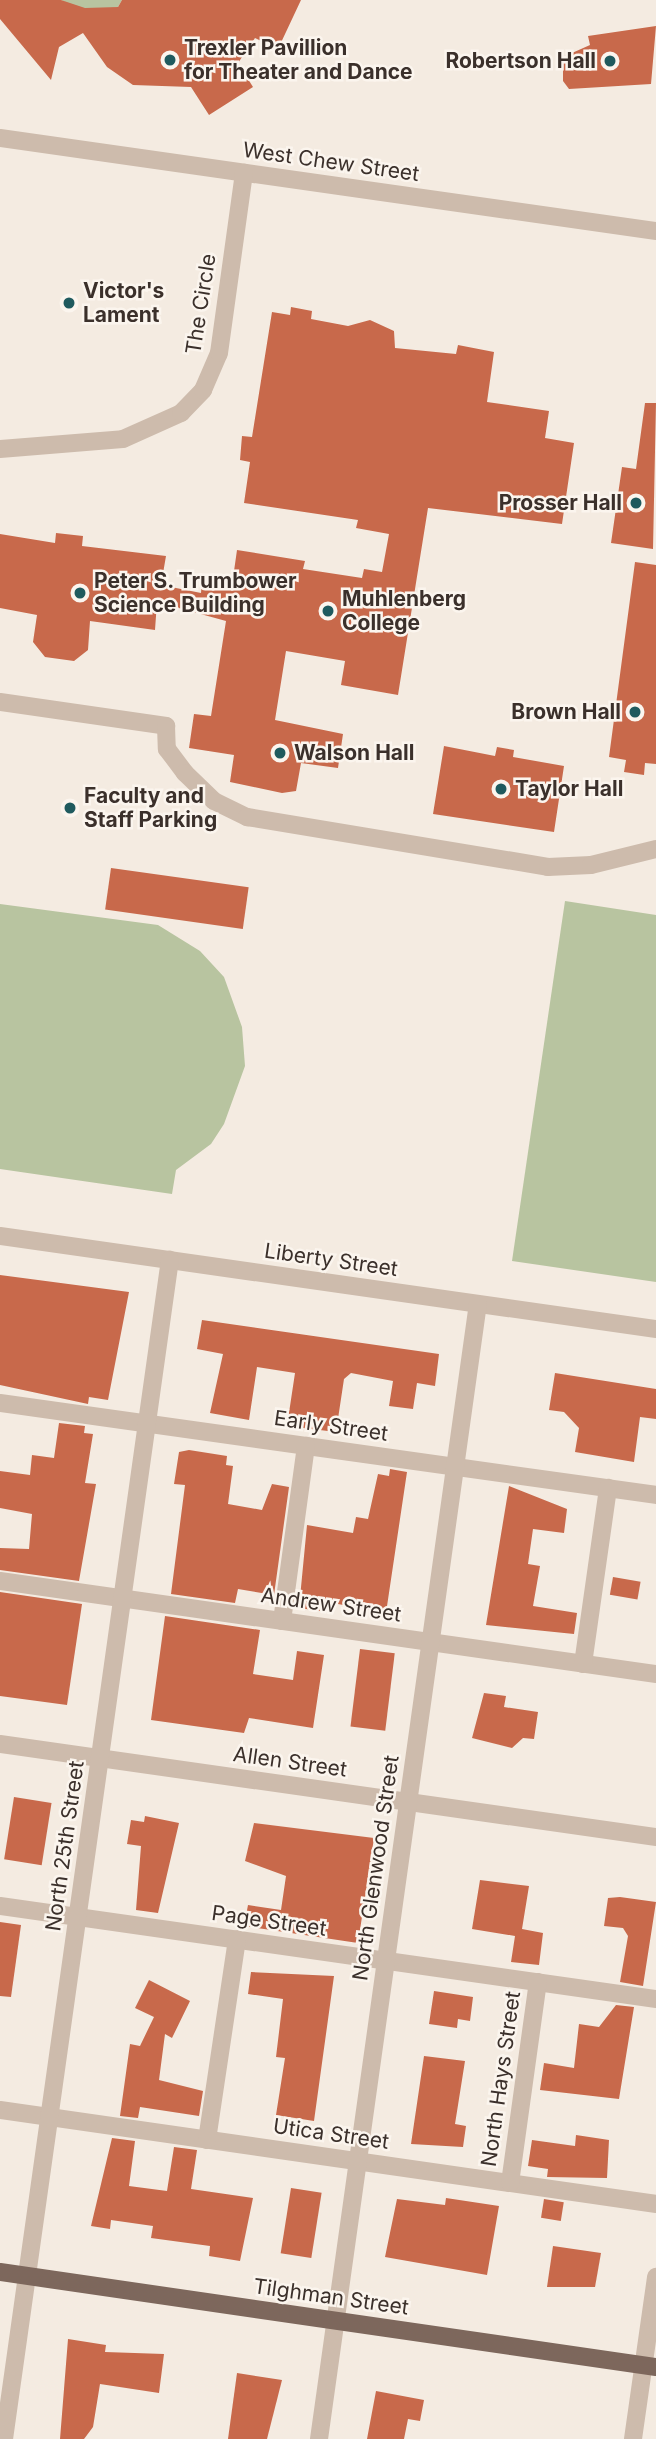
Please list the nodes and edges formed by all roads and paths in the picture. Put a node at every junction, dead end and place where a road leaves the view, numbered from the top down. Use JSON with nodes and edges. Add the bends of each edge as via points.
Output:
{"nodes":[{"id":1,"x":0,"y":138,"type":"edge"},
{"id":2,"x":244,"y":173,"type":"junction"},
{"id":3,"x":656,"y":231,"type":"edge"},
{"id":4,"x":0,"y":449,"type":"edge"},
{"id":5,"x":0,"y":702,"type":"edge"},
{"id":6,"x":656,"y":849,"type":"edge"},
{"id":7,"x":0,"y":1236,"type":"edge"},
{"id":8,"x":170,"y":1260,"type":"junction"},
{"id":9,"x":478,"y":1304,"type":"junction"},
{"id":10,"x":656,"y":1329,"type":"edge"},
{"id":11,"x":0,"y":1403,"type":"edge"},
{"id":12,"x":147,"y":1423,"type":"junction"},
{"id":13,"x":306,"y":1446,"type":"junction"},
{"id":14,"x":456,"y":1467,"type":"junction"},
{"id":15,"x":608,"y":1488,"type":"junction"},
{"id":16,"x":656,"y":1495,"type":"edge"},
{"id":17,"x":0,"y":1581,"type":"edge"},
{"id":18,"x":122,"y":1599,"type":"junction"},
{"id":19,"x":282,"y":1621,"type":"junction"},
{"id":20,"x":431,"y":1642,"type":"junction"},
{"id":21,"x":583,"y":1664,"type":"junction"},
{"id":22,"x":656,"y":1674,"type":"edge"},
{"id":23,"x":0,"y":1744,"type":"edge"},
{"id":24,"x":100,"y":1758,"type":"junction"},
{"id":25,"x":409,"y":1802,"type":"junction"},
{"id":26,"x":656,"y":1837,"type":"edge"},
{"id":27,"x":0,"y":1906,"type":"edge"},
{"id":28,"x":78,"y":1917,"type":"junction"},
{"id":29,"x":237,"y":1939,"type":"junction"},
{"id":30,"x":386,"y":1961,"type":"junction"},
{"id":31,"x":538,"y":1982,"type":"junction"},
{"id":32,"x":656,"y":1999,"type":"edge"},
{"id":33,"x":0,"y":2109,"type":"edge"},
{"id":34,"x":50,"y":2117,"type":"junction"},
{"id":35,"x":207,"y":2140,"type":"junction"},
{"id":36,"x":358,"y":2161,"type":"junction"},
{"id":37,"x":510,"y":2183,"type":"junction"},
{"id":38,"x":656,"y":2204,"type":"edge"},
{"id":39,"x":0,"y":2272,"type":"edge"},
{"id":40,"x":28,"y":2276,"type":"junction"},
{"id":41,"x":656,"y":2277,"type":"edge"},
{"id":42,"x":336,"y":2321,"type":"junction"},
{"id":43,"x":650,"y":2366,"type":"edge"},
{"id":44,"x":3,"y":2436,"type":"edge"},
{"id":45,"x":319,"y":2439,"type":"edge"},
{"id":46,"x":633,"y":2439,"type":"edge"}],
"edges":[{"from":1,"to":2,"type":"street","name":"West Chew Street"},
{"from":2,"to":3,"type":"street","name":"West Chew Street"},
{"from":2,"to":4,"type":"street","name":"The Circle","via":[[219,353],[203,390],[181,413],[124,439]]},
{"from":5,"to":6,"type":"street","via":[[166,726],[167,749],[185,773],[214,801],[247,817],[548,867],[592,865]]},
{"from":7,"to":8,"type":"street","name":"Liberty Street"},
{"from":8,"to":9,"type":"street","name":"Liberty Street"},
{"from":8,"to":12,"type":"street","name":"North 25th Street"},
{"from":9,"to":10,"type":"street","name":"Liberty Street"},
{"from":9,"to":14,"type":"street","name":"North Glenwood Street"},
{"from":11,"to":12,"type":"street","name":"Early Street"},
{"from":12,"to":13,"type":"street","name":"Early Street"},
{"from":12,"to":18,"type":"street","name":"North 25th Street"},
{"from":13,"to":14,"type":"street","name":"Early Street"},
{"from":13,"to":19,"type":"street"},
{"from":14,"to":15,"type":"street","name":"Early Street"},
{"from":14,"to":20,"type":"street","name":"North Glenwood Street"},
{"from":15,"to":16,"type":"street","name":"Early Street"},
{"from":15,"to":21,"type":"street"},
{"from":17,"to":18,"type":"street","name":"Andrew Street"},
{"from":18,"to":19,"type":"street","name":"Andrew Street"},
{"from":18,"to":24,"type":"street","name":"North 25th Street"},
{"from":19,"to":20,"type":"street","name":"Andrew Street"},
{"from":20,"to":21,"type":"street","name":"Andrew Street"},
{"from":20,"to":25,"type":"street","name":"North Glenwood Street"},
{"from":21,"to":22,"type":"street","name":"Andrew Street"},
{"from":23,"to":24,"type":"street","name":"Allen Street"},
{"from":24,"to":25,"type":"street","name":"Allen Street"},
{"from":24,"to":28,"type":"street","name":"North 25th Street"},
{"from":25,"to":26,"type":"street","name":"Allen Street"},
{"from":25,"to":30,"type":"street","name":"North Glenwood Street"},
{"from":27,"to":28,"type":"street","name":"Page Street"},
{"from":28,"to":29,"type":"street","name":"Page Street"},
{"from":28,"to":34,"type":"street","name":"North 25th Street"},
{"from":29,"to":30,"type":"street","name":"Page Street"},
{"from":29,"to":35,"type":"street"},
{"from":30,"to":31,"type":"street","name":"Page Street"},
{"from":30,"to":36,"type":"street","name":"North Glenwood Street"},
{"from":31,"to":32,"type":"street","name":"Page Street"},
{"from":31,"to":37,"type":"street","name":"North Hays Street"},
{"from":33,"to":34,"type":"street","name":"Utica Street"},
{"from":34,"to":35,"type":"street","name":"Utica Street"},
{"from":34,"to":40,"type":"street","name":"North 25th Street"},
{"from":35,"to":36,"type":"street","name":"Utica Street"},
{"from":36,"to":37,"type":"street","name":"Utica Street"},
{"from":36,"to":42,"type":"street","name":"North Glenwood Street"},
{"from":37,"to":38,"type":"street","name":"Utica Street"},
{"from":39,"to":40,"type":"main road","name":"Tilghman Street"},
{"from":40,"to":42,"type":"main road","name":"Tilghman Street"},
{"from":40,"to":44,"type":"street","name":"North 25th Street"},
{"from":41,"to":43,"type":"street"},
{"from":42,"to":43,"type":"main road","name":"Tilghman Street"},
{"from":42,"to":45,"type":"street","name":"North Glenwood Street"},
{"from":43,"to":46,"type":"street"}]}
